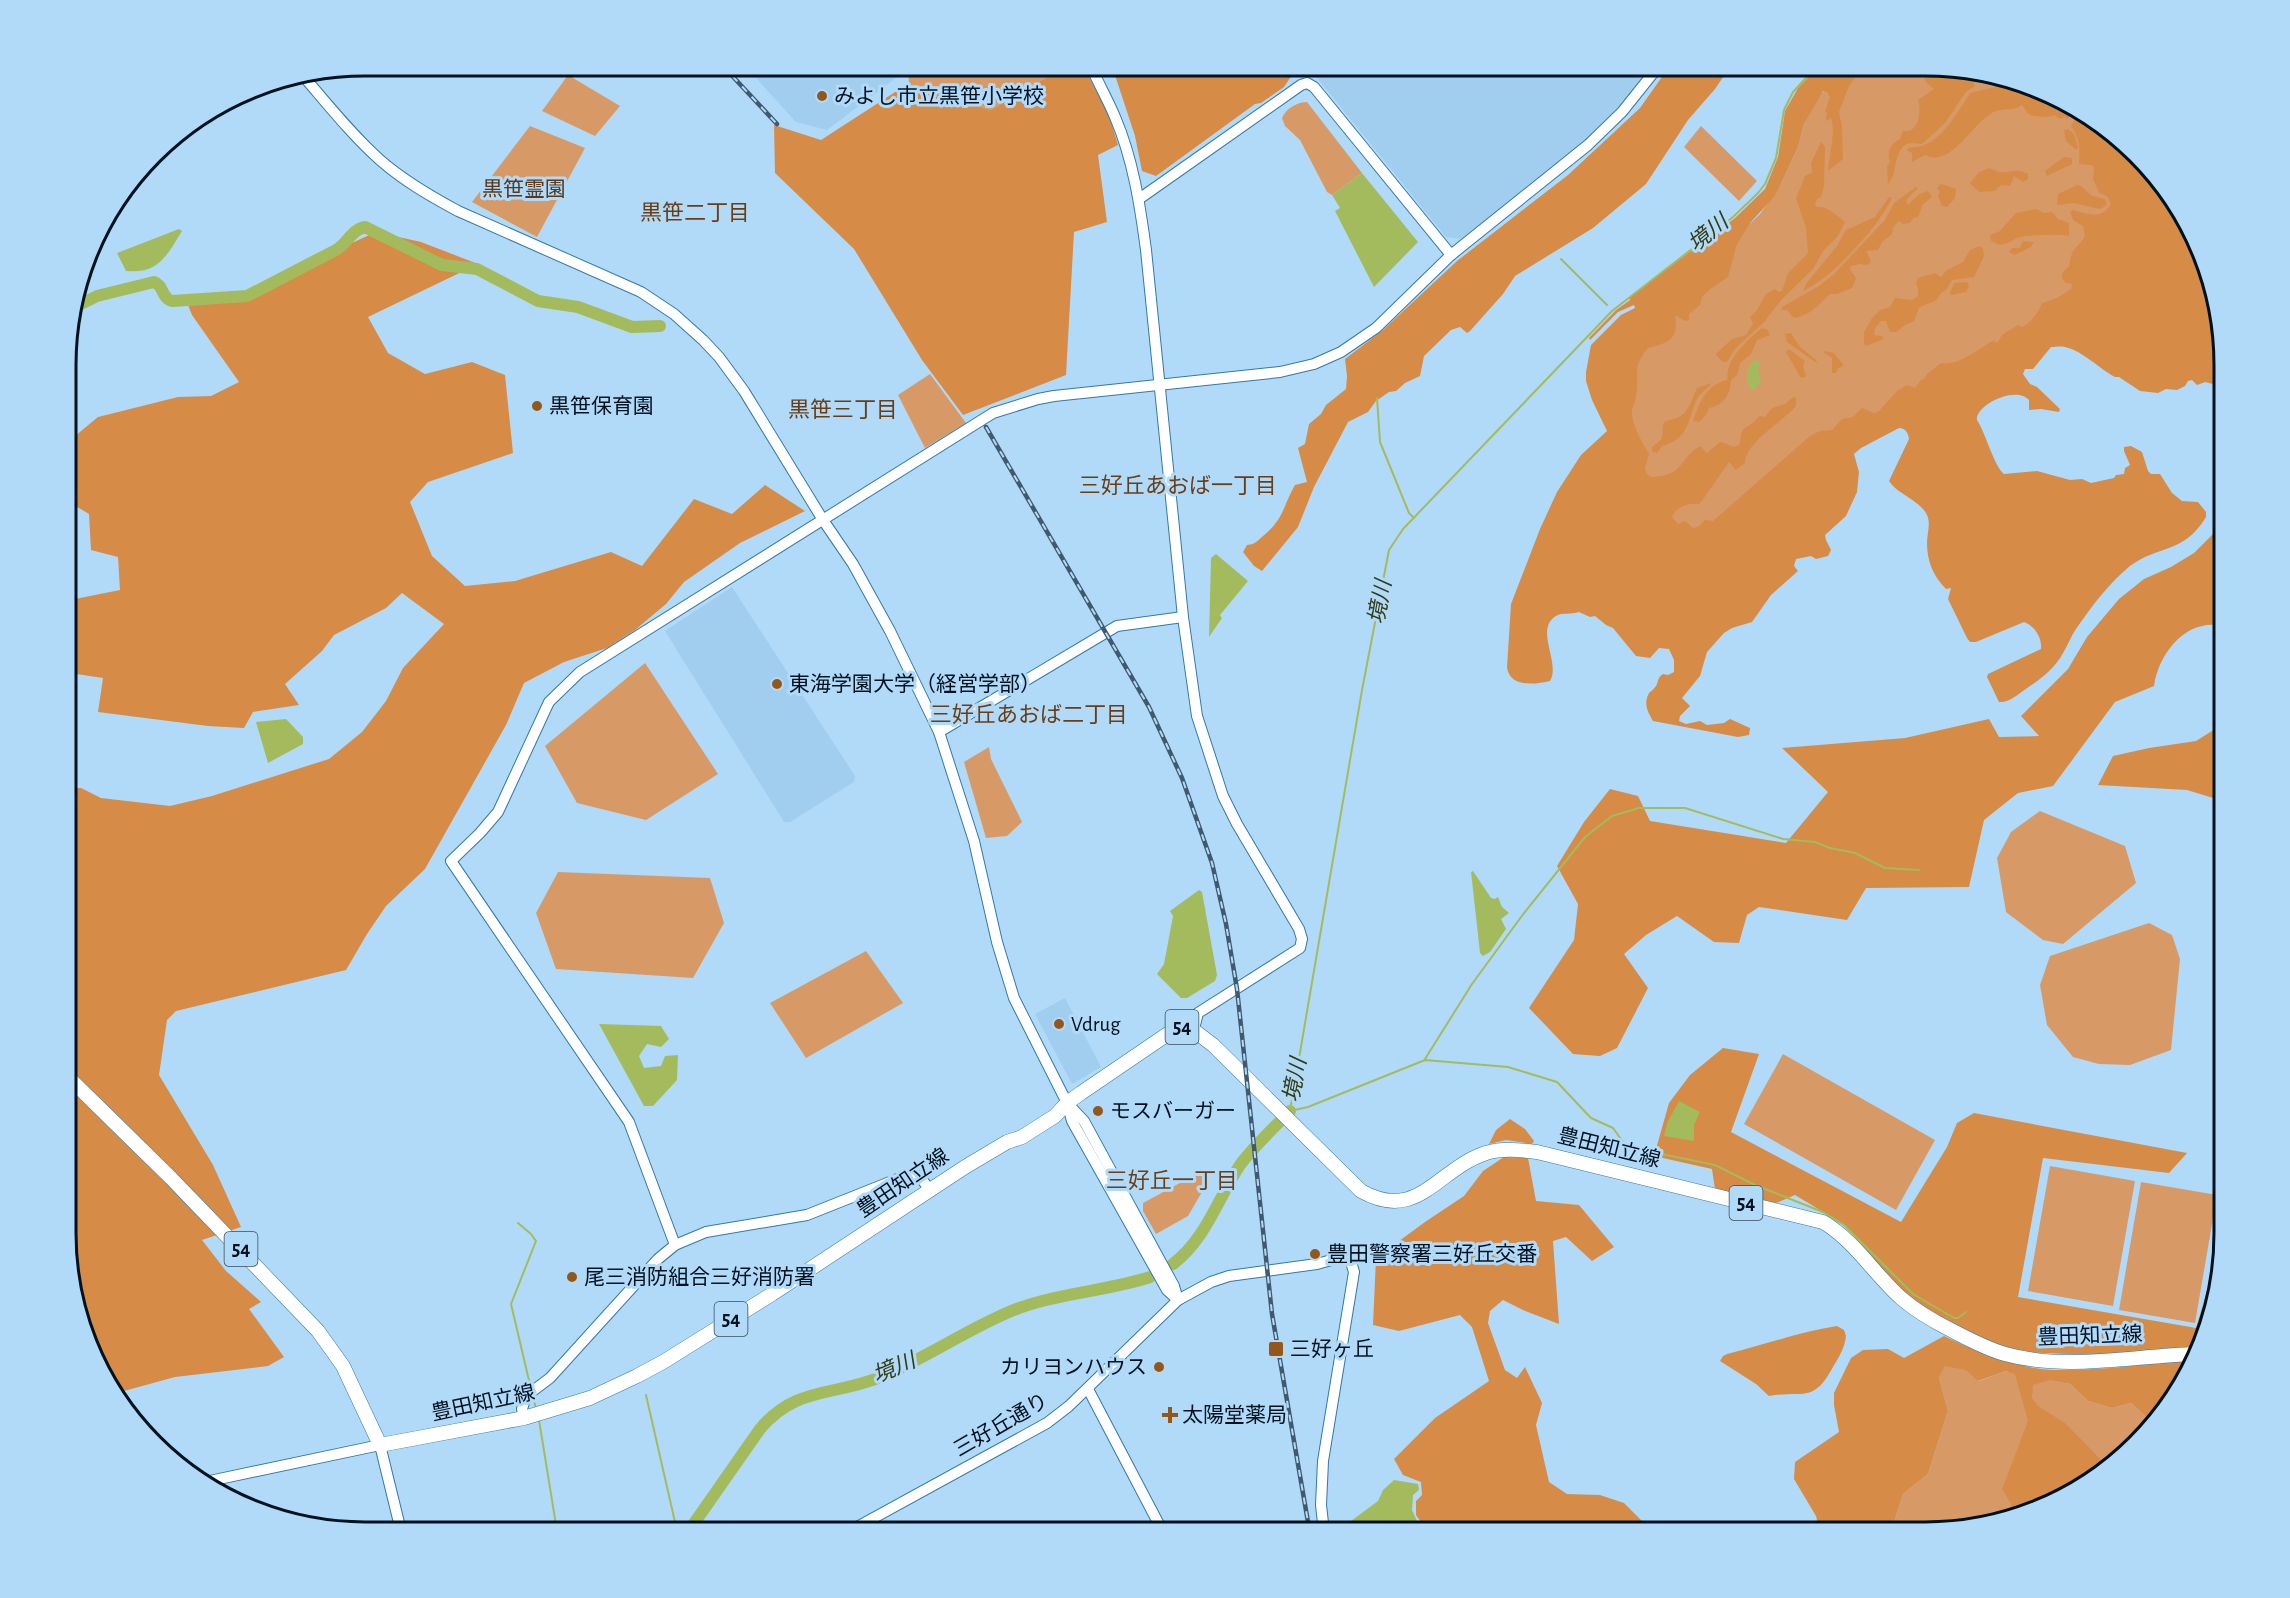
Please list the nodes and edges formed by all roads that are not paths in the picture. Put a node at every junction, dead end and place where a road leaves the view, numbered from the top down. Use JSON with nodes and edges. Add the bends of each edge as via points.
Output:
{"nodes":[{"id":1,"x":1096,"y":76,"type":"edge"},
{"id":2,"x":1650,"y":76,"type":"edge"},
{"id":3,"x":309,"y":82,"type":"edge"},
{"id":4,"x":1139,"y":199,"type":"junction"},
{"id":5,"x":1451,"y":255,"type":"junction"},
{"id":6,"x":1160,"y":386,"type":"junction"},
{"id":7,"x":823,"y":520,"type":"junction"},
{"id":8,"x":1183,"y":617,"type":"junction"},
{"id":9,"x":939,"y":732,"type":"junction"},
{"id":10,"x":1194,"y":1029,"type":"junction"},
{"id":11,"x":76,"y":1085,"type":"edge"},
{"id":12,"x":1067,"y":1103,"type":"junction"},
{"id":13,"x":930,"y":1191,"type":"junction"},
{"id":14,"x":675,"y":1245,"type":"junction"},
{"id":15,"x":1178,"y":1300,"type":"junction"},
{"id":16,"x":2187,"y":1354,"type":"edge"},
{"id":17,"x":1088,"y":1389,"type":"junction"},
{"id":18,"x":524,"y":1418,"type":"junction"},
{"id":19,"x":380,"y":1445,"type":"junction"},
{"id":20,"x":216,"y":1480,"type":"edge"},
{"id":21,"x":399,"y":1522,"type":"edge"},
{"id":22,"x":866,"y":1522,"type":"edge"},
{"id":23,"x":1158,"y":1522,"type":"edge"},
{"id":24,"x":1323,"y":1522,"type":"edge"}],
"edges":[{"from":1,"to":4,"type":"street","via":[[1115,117]]},
{"from":2,"to":5,"type":"street","via":[[1588,146]]},
{"from":3,"to":7,"type":"street","via":[[375,155],[431,197],[641,292],[674,314],[719,357]]},
{"from":4,"to":5,"type":"street","via":[[1292,91],[1311,84]]},
{"from":4,"to":6,"type":"street"},
{"from":5,"to":6,"type":"street","via":[[1376,328],[1334,357],[1294,370]]},
{"from":6,"to":7,"type":"street","via":[[1038,399],[993,413]]},
{"from":6,"to":8,"type":"street"},
{"from":7,"to":9,"type":"street","via":[[885,621]]},
{"from":7,"to":14,"type":"street","via":[[580,672],[561,688],[533,732],[498,812],[452,861],[629,1122]]},
{"from":8,"to":9,"type":"street","via":[[1117,626]]},
{"from":8,"to":10,"type":"street","via":[[1197,716],[1223,796],[1302,939],[1300,948],[1198,1013]]},
{"from":9,"to":12,"type":"street","via":[[979,858],[1014,998]]},
{"from":10,"to":12,"type":"main road","name":"豊田知立線","number":"54","via":[[1175,1029]]},
{"from":10,"to":16,"type":"main road","name":"豊田知立線","number":"54","via":[[1360,1191],[1376,1200],[1396,1202],[1412,1198],[1485,1153],[1508,1149],[1543,1153],[1823,1222],[1842,1235],[1918,1311],[2003,1353],[2072,1362]]},
{"from":11,"to":19,"type":"main road","number":"54","via":[[318,1332],[344,1366]]},
{"from":12,"to":13,"type":"main road","name":"豊田知立線","number":"54","via":[[1047,1110],[1015,1131],[1007,1142]]},
{"from":12,"to":15,"type":"street","via":[[1084,1120]]},
{"from":13,"to":14,"type":"street","via":[[919,1176],[910,1174],[807,1215],[706,1232]]},
{"from":13,"to":18,"type":"main road","name":"豊田知立線","number":"54","via":[[663,1362],[590,1398]]},
{"from":14,"to":18,"type":"street","via":[[658,1258],[550,1378],[526,1396]]},
{"from":15,"to":17,"type":"street","name":"三好丘通り"},
{"from":15,"to":24,"type":"street","name":"三好丘通り","via":[[1229,1276],[1342,1257],[1351,1262],[1353,1275],[1323,1461]]},
{"from":17,"to":22,"type":"street","name":"三好丘通り","via":[[1047,1423]]},
{"from":17,"to":23,"type":"street"},
{"from":18,"to":19,"type":"main road","name":"豊田知立線","number":"54"},
{"from":19,"to":20,"type":"street"},
{"from":19,"to":21,"type":"street"}]}
